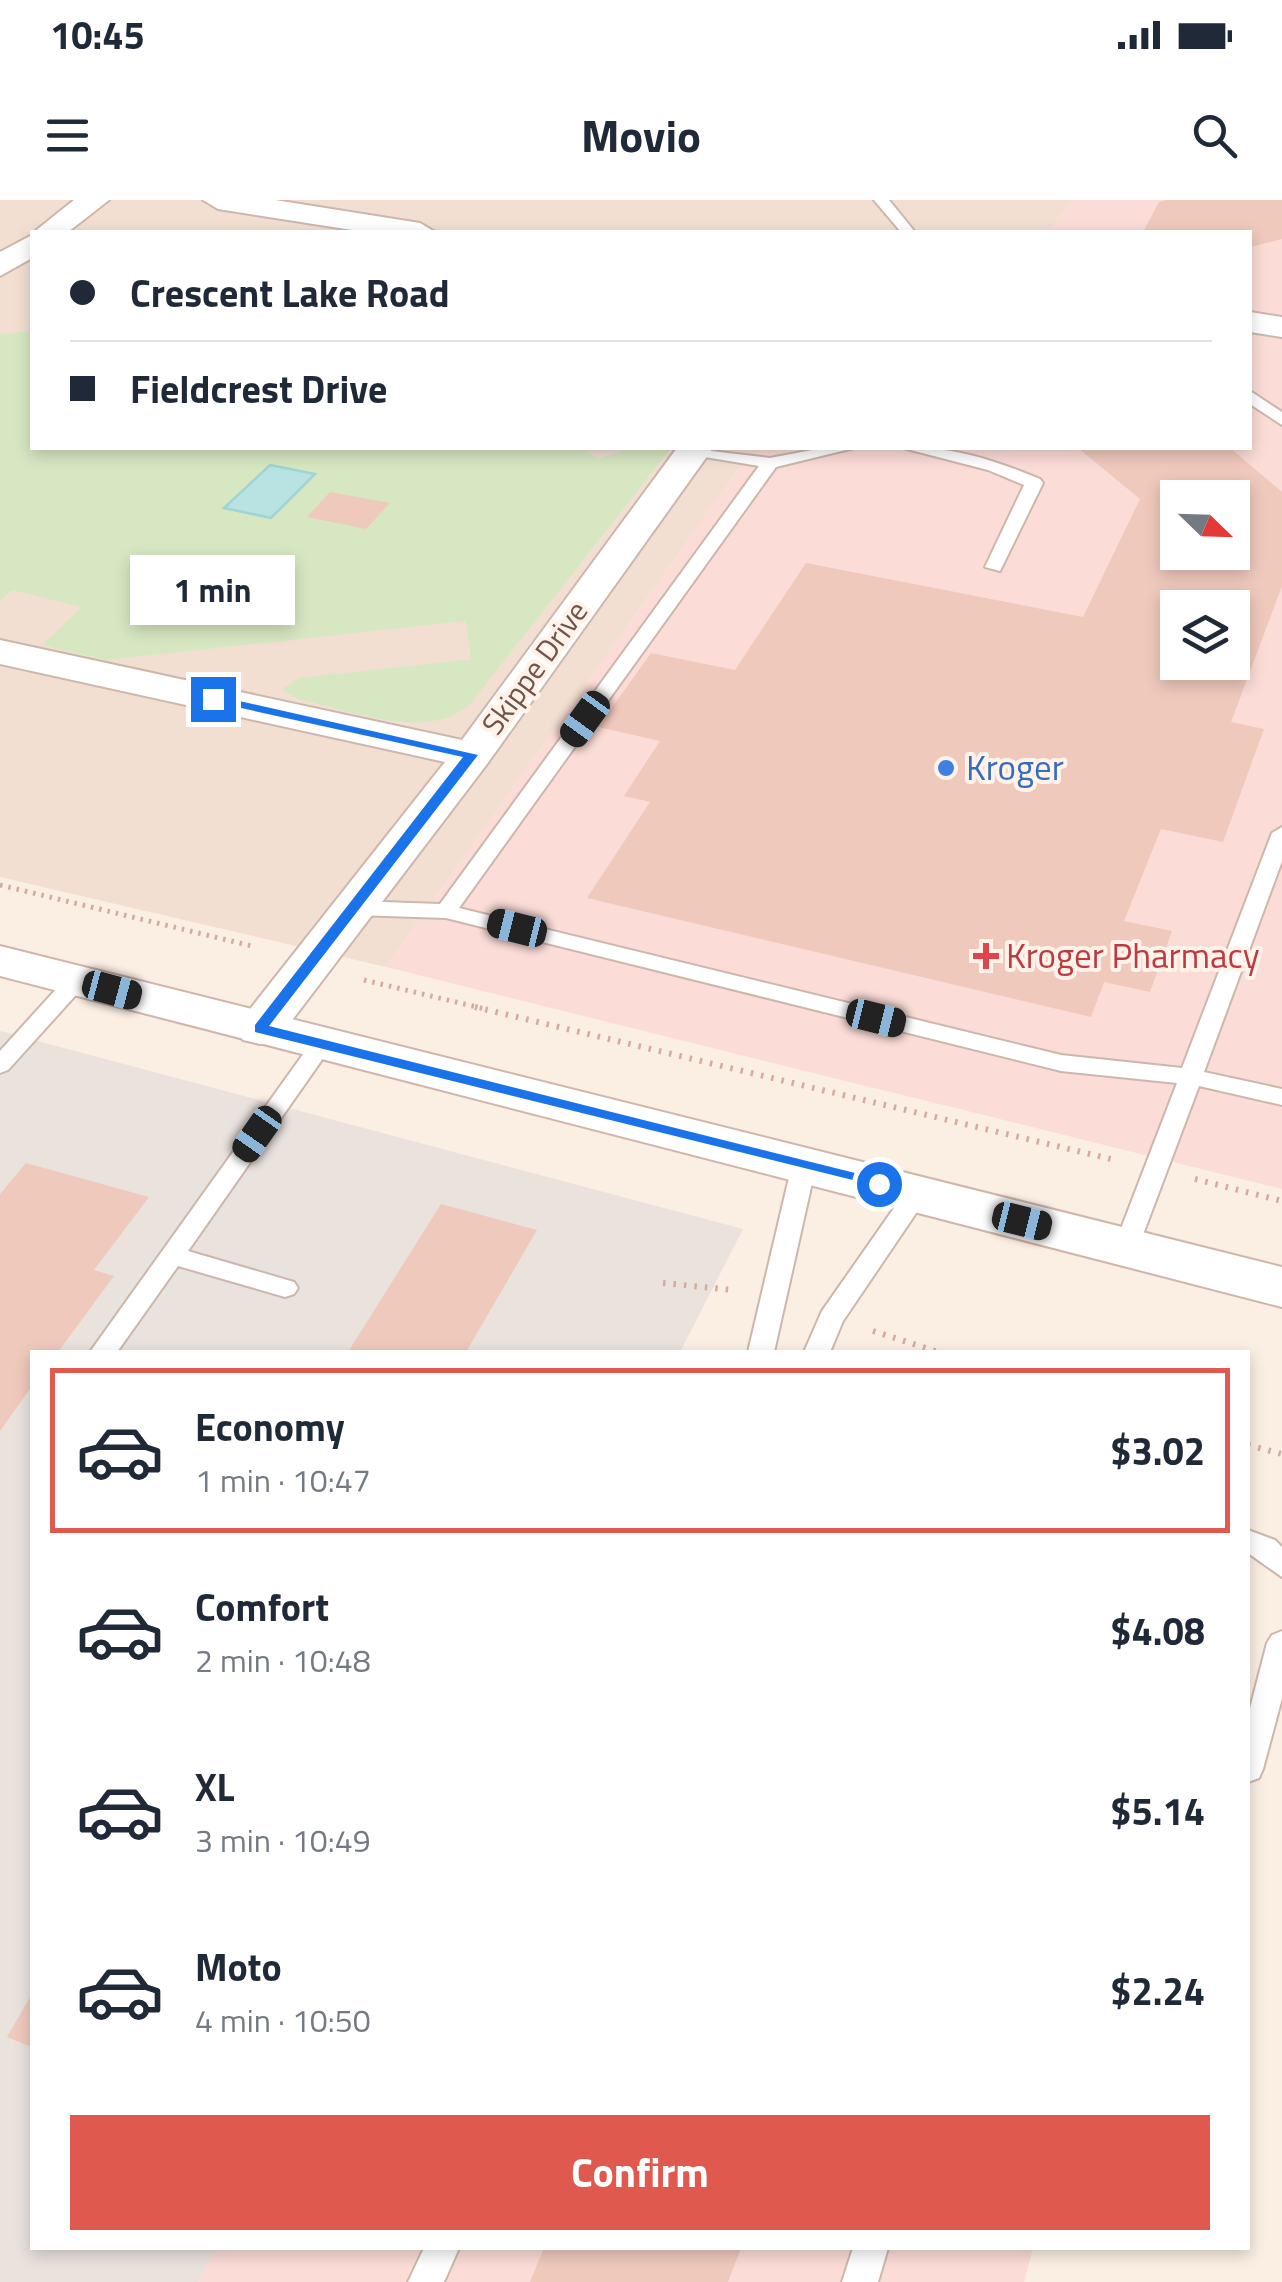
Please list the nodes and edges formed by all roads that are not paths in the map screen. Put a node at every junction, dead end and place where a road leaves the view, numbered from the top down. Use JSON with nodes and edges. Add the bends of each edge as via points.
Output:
{"nodes":[{"id":1,"x":94,"y":200,"type":"edge"},
{"id":2,"x":218,"y":200,"type":"edge"},
{"id":3,"x":881,"y":200,"type":"edge"},
{"id":4,"x":418,"y":226,"type":"edge"},
{"id":5,"x":52,"y":230,"type":"edge"},
{"id":6,"x":906,"y":230,"type":"edge"},
{"id":7,"x":30,"y":245,"type":"edge"},
{"id":8,"x":0,"y":267,"type":"edge"},
{"id":9,"x":1252,"y":322,"type":"edge"},
{"id":10,"x":1282,"y":327,"type":"edge"},
{"id":11,"x":1252,"y":398,"type":"edge"},
{"id":12,"x":1282,"y":420,"type":"edge"},
{"id":13,"x":693,"y":450,"type":"edge"},
{"id":14,"x":699,"y":450,"type":"edge"},
{"id":15,"x":836,"y":450,"type":"edge"},
{"id":16,"x":920,"y":450,"type":"edge"},
{"id":17,"x":770,"y":463,"type":"junction"},
{"id":18,"x":994,"y":567,"type":"dead end"},
{"id":19,"x":0,"y":652,"type":"edge"},
{"id":20,"x":472,"y":755,"type":"junction"},
{"id":21,"x":1282,"y":834,"type":"edge"},
{"id":22,"x":354,"y":908,"type":"junction"},
{"id":23,"x":446,"y":911,"type":"junction"},
{"id":24,"x":0,"y":961,"type":"edge"},
{"id":25,"x":76,"y":981,"type":"junction"},
{"id":26,"x":260,"y":1028,"type":"junction"},
{"id":27,"x":322,"y":1044,"type":"junction"},
{"id":28,"x":0,"y":1065,"type":"edge"},
{"id":29,"x":1192,"y":1078,"type":"junction"},
{"id":30,"x":1282,"y":1098,"type":"edge"},
{"id":31,"x":804,"y":1165,"type":"junction"},
{"id":32,"x":917,"y":1194,"type":"junction"},
{"id":33,"x":1127,"y":1248,"type":"junction"},
{"id":34,"x":171,"y":1255,"type":"junction"},
{"id":35,"x":1282,"y":1287,"type":"edge"},
{"id":36,"x":285,"y":1288,"type":"dead end"},
{"id":37,"x":105,"y":1350,"type":"edge"},
{"id":38,"x":760,"y":1350,"type":"edge"},
{"id":39,"x":817,"y":1350,"type":"edge"},
{"id":40,"x":1250,"y":1542,"type":"edge"},
{"id":41,"x":1282,"y":1566,"type":"edge"},
{"id":42,"x":1282,"y":1643,"type":"edge"},
{"id":43,"x":1250,"y":1761,"type":"edge"},
{"id":44,"x":441,"y":2250,"type":"edge"},
{"id":45,"x":870,"y":2250,"type":"edge"},
{"id":46,"x":426,"y":2282,"type":"edge"},
{"id":47,"x":860,"y":2282,"type":"edge"}],
"edges":[{"from":1,"to":5,"type":"street"},
{"from":2,"to":4,"type":"street"},
{"from":3,"to":6,"type":"lane"},
{"from":7,"to":8,"type":"street"},
{"from":9,"to":10,"type":"street"},
{"from":11,"to":12,"type":"lane"},
{"from":13,"to":20,"type":"street","name":"Skippe Drive"},
{"from":14,"to":17,"type":"lane"},
{"from":15,"to":17,"type":"lane"},
{"from":16,"to":18,"type":"lane","via":[[993,466],[1034,484]]},
{"from":17,"to":23,"type":"lane"},
{"from":19,"to":20,"type":"street"},
{"from":20,"to":22,"type":"street","name":"Skippe Drive"},
{"from":21,"to":29,"type":"lane"},
{"from":22,"to":23,"type":"lane"},
{"from":22,"to":26,"type":"street","name":"Skippe Drive"},
{"from":23,"to":29,"type":"lane","via":[[1062,1064]]},
{"from":24,"to":25,"type":"street"},
{"from":25,"to":26,"type":"street"},
{"from":25,"to":28,"type":"lane"},
{"from":26,"to":27,"type":"street"},
{"from":27,"to":31,"type":"street"},
{"from":27,"to":34,"type":"lane"},
{"from":29,"to":30,"type":"lane"},
{"from":29,"to":33,"type":"lane"},
{"from":31,"to":32,"type":"street"},
{"from":31,"to":38,"type":"lane"},
{"from":32,"to":33,"type":"street"},
{"from":32,"to":39,"type":"lane","via":[[831,1318]]},
{"from":33,"to":35,"type":"street"},
{"from":34,"to":36,"type":"lane"},
{"from":34,"to":37,"type":"lane"},
{"from":40,"to":41,"type":"lane"},
{"from":42,"to":43,"type":"lane"},
{"from":44,"to":46,"type":"lane"},
{"from":45,"to":47,"type":"lane"}]}
